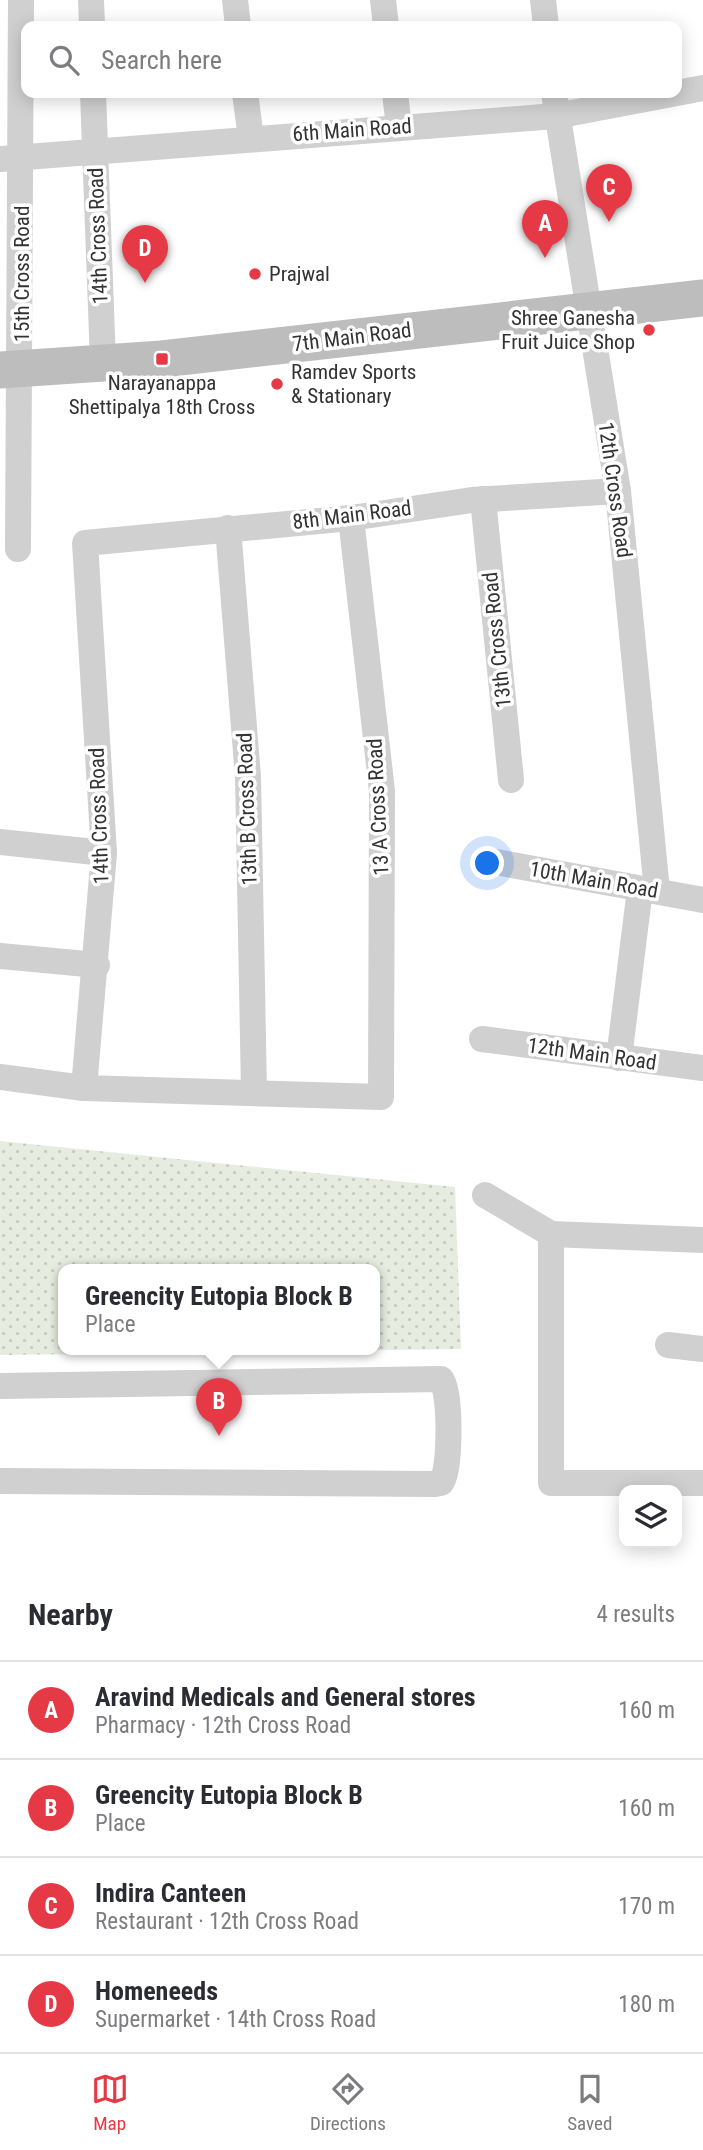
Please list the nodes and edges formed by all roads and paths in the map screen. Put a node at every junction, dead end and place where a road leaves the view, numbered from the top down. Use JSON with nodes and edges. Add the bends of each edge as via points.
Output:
{"nodes":[{"id":1,"x":21,"y":0,"type":"edge"},
{"id":2,"x":91,"y":0,"type":"edge"},
{"id":3,"x":234,"y":0,"type":"edge"},
{"id":4,"x":383,"y":0,"type":"edge"},
{"id":5,"x":543,"y":0,"type":"edge"},
{"id":6,"x":92,"y":21,"type":"edge"},
{"id":7,"x":237,"y":21,"type":"edge"},
{"id":8,"x":385,"y":21,"type":"edge"},
{"id":9,"x":545,"y":21,"type":"edge"},
{"id":10,"x":703,"y":88,"type":"edge"},
{"id":11,"x":682,"y":90,"type":"edge"},
{"id":12,"x":93,"y":98,"type":"edge"},
{"id":13,"x":247,"y":98,"type":"edge"},
{"id":14,"x":395,"y":98,"type":"edge"},
{"id":15,"x":610,"y":98,"type":"edge"},
{"id":16,"x":555,"y":104,"type":"edge"},
{"id":17,"x":399,"y":127,"type":"junction"},
{"id":18,"x":251,"y":138,"type":"junction"},
{"id":19,"x":94,"y":152,"type":"junction"},
{"id":20,"x":11,"y":159,"type":"edge"},
{"id":21,"x":703,"y":298,"type":"edge"},
{"id":22,"x":588,"y":310,"type":"junction"},
{"id":23,"x":103,"y":362,"type":"junction"},
{"id":24,"x":11,"y":369,"type":"edge"},
{"id":25,"x":618,"y":491,"type":"junction"},
{"id":26,"x":483,"y":499,"type":"junction"},
{"id":27,"x":351,"y":518,"type":"junction"},
{"id":28,"x":228,"y":528,"type":"junction"},
{"id":29,"x":85,"y":543,"type":"joint"},
{"id":30,"x":18,"y":549,"type":"dead end"},
{"id":31,"x":511,"y":780,"type":"dead end"},
{"id":32,"x":0,"y":842,"type":"edge"},
{"id":33,"x":104,"y":853,"type":"junction"},
{"id":34,"x":485,"y":860,"type":"dead end"},
{"id":35,"x":648,"y":890,"type":"junction"},
{"id":36,"x":703,"y":900,"type":"edge"},
{"id":37,"x":0,"y":956,"type":"edge"},
{"id":38,"x":97,"y":965,"type":"junction"},
{"id":39,"x":482,"y":1039,"type":"dead end"},
{"id":40,"x":619,"y":1058,"type":"junction"},
{"id":41,"x":703,"y":1068,"type":"edge"},
{"id":42,"x":0,"y":1077,"type":"edge"},
{"id":43,"x":84,"y":1088,"type":"junction"},
{"id":44,"x":254,"y":1091,"type":"junction"},
{"id":45,"x":485,"y":1195,"type":"dead end"},
{"id":46,"x":551,"y":1234,"type":"junction"},
{"id":47,"x":703,"y":1240,"type":"edge"},
{"id":48,"x":668,"y":1345,"type":"dead end"},
{"id":49,"x":703,"y":1349,"type":"edge"},
{"id":50,"x":0,"y":1386,"type":"edge"},
{"id":51,"x":0,"y":1481,"type":"edge"},
{"id":52,"x":703,"y":1483,"type":"edge"}],
"edges":[{"from":1,"to":20,"type":"street","name":"15th Cross Road"},
{"from":2,"to":6,"type":"street"},
{"from":3,"to":7,"type":"street"},
{"from":4,"to":8,"type":"street"},
{"from":5,"to":9,"type":"street"},
{"from":10,"to":11,"type":"street","name":"6th Main Road"},
{"from":12,"to":19,"type":"street","name":"14th Cross Road"},
{"from":13,"to":18,"type":"street"},
{"from":14,"to":17,"type":"street"},
{"from":15,"to":16,"type":"street","name":"6th Main Road"},
{"from":16,"to":17,"type":"street","name":"6th Main Road"},
{"from":16,"to":22,"type":"street","name":"12th Cross Road"},
{"from":17,"to":18,"type":"street","name":"6th Main Road"},
{"from":18,"to":19,"type":"street","name":"6th Main Road"},
{"from":19,"to":20,"type":"street","name":"6th Main Road"},
{"from":19,"to":23,"type":"street","name":"14th Cross Road"},
{"from":20,"to":24,"type":"street","name":"15th Cross Road"},
{"from":21,"to":22,"type":"street","name":"7th Main Road"},
{"from":22,"to":23,"type":"street","name":"7th Main Road"},
{"from":22,"to":25,"type":"street","name":"12th Cross Road"},
{"from":23,"to":24,"type":"street","name":"7th Main Road"},
{"from":24,"to":30,"type":"street","name":"15th Cross Road"},
{"from":25,"to":26,"type":"street","name":"8th Main Road"},
{"from":25,"to":35,"type":"street","name":"12th Cross Road"},
{"from":26,"to":27,"type":"street","name":"8th Main Road"},
{"from":26,"to":31,"type":"street","name":"13th Cross Road"},
{"from":27,"to":28,"type":"street","name":"8th Main Road"},
{"from":27,"to":44,"type":"street","name":"13 A Cross Road","via":[[382,791],[381,1097]]},
{"from":28,"to":29,"type":"street","name":"8th Main Road"},
{"from":28,"to":44,"type":"street","name":"13th B Cross Road","via":[[248,777]]},
{"from":29,"to":33,"type":"street","name":"14th Cross Road"},
{"from":32,"to":33,"type":"street"},
{"from":33,"to":38,"type":"street","name":"14th Cross Road"},
{"from":34,"to":35,"type":"street","name":"10th Main Road"},
{"from":35,"to":36,"type":"street","name":"10th Main Road"},
{"from":35,"to":40,"type":"street","name":"12th Cross Road"},
{"from":37,"to":38,"type":"street"},
{"from":38,"to":43,"type":"street","name":"14th Cross Road"},
{"from":39,"to":40,"type":"street","name":"12th Main Road"},
{"from":40,"to":41,"type":"street","name":"12th Main Road"},
{"from":42,"to":43,"type":"street"},
{"from":43,"to":44,"type":"street"},
{"from":45,"to":46,"type":"street"},
{"from":46,"to":47,"type":"street"},
{"from":46,"to":52,"type":"street","via":[[551,1483]]},
{"from":48,"to":49,"type":"street"},
{"from":50,"to":51,"type":"street","via":[[441,1379],[447,1391],[448,1471],[441,1483],[435,1484]]}]}
